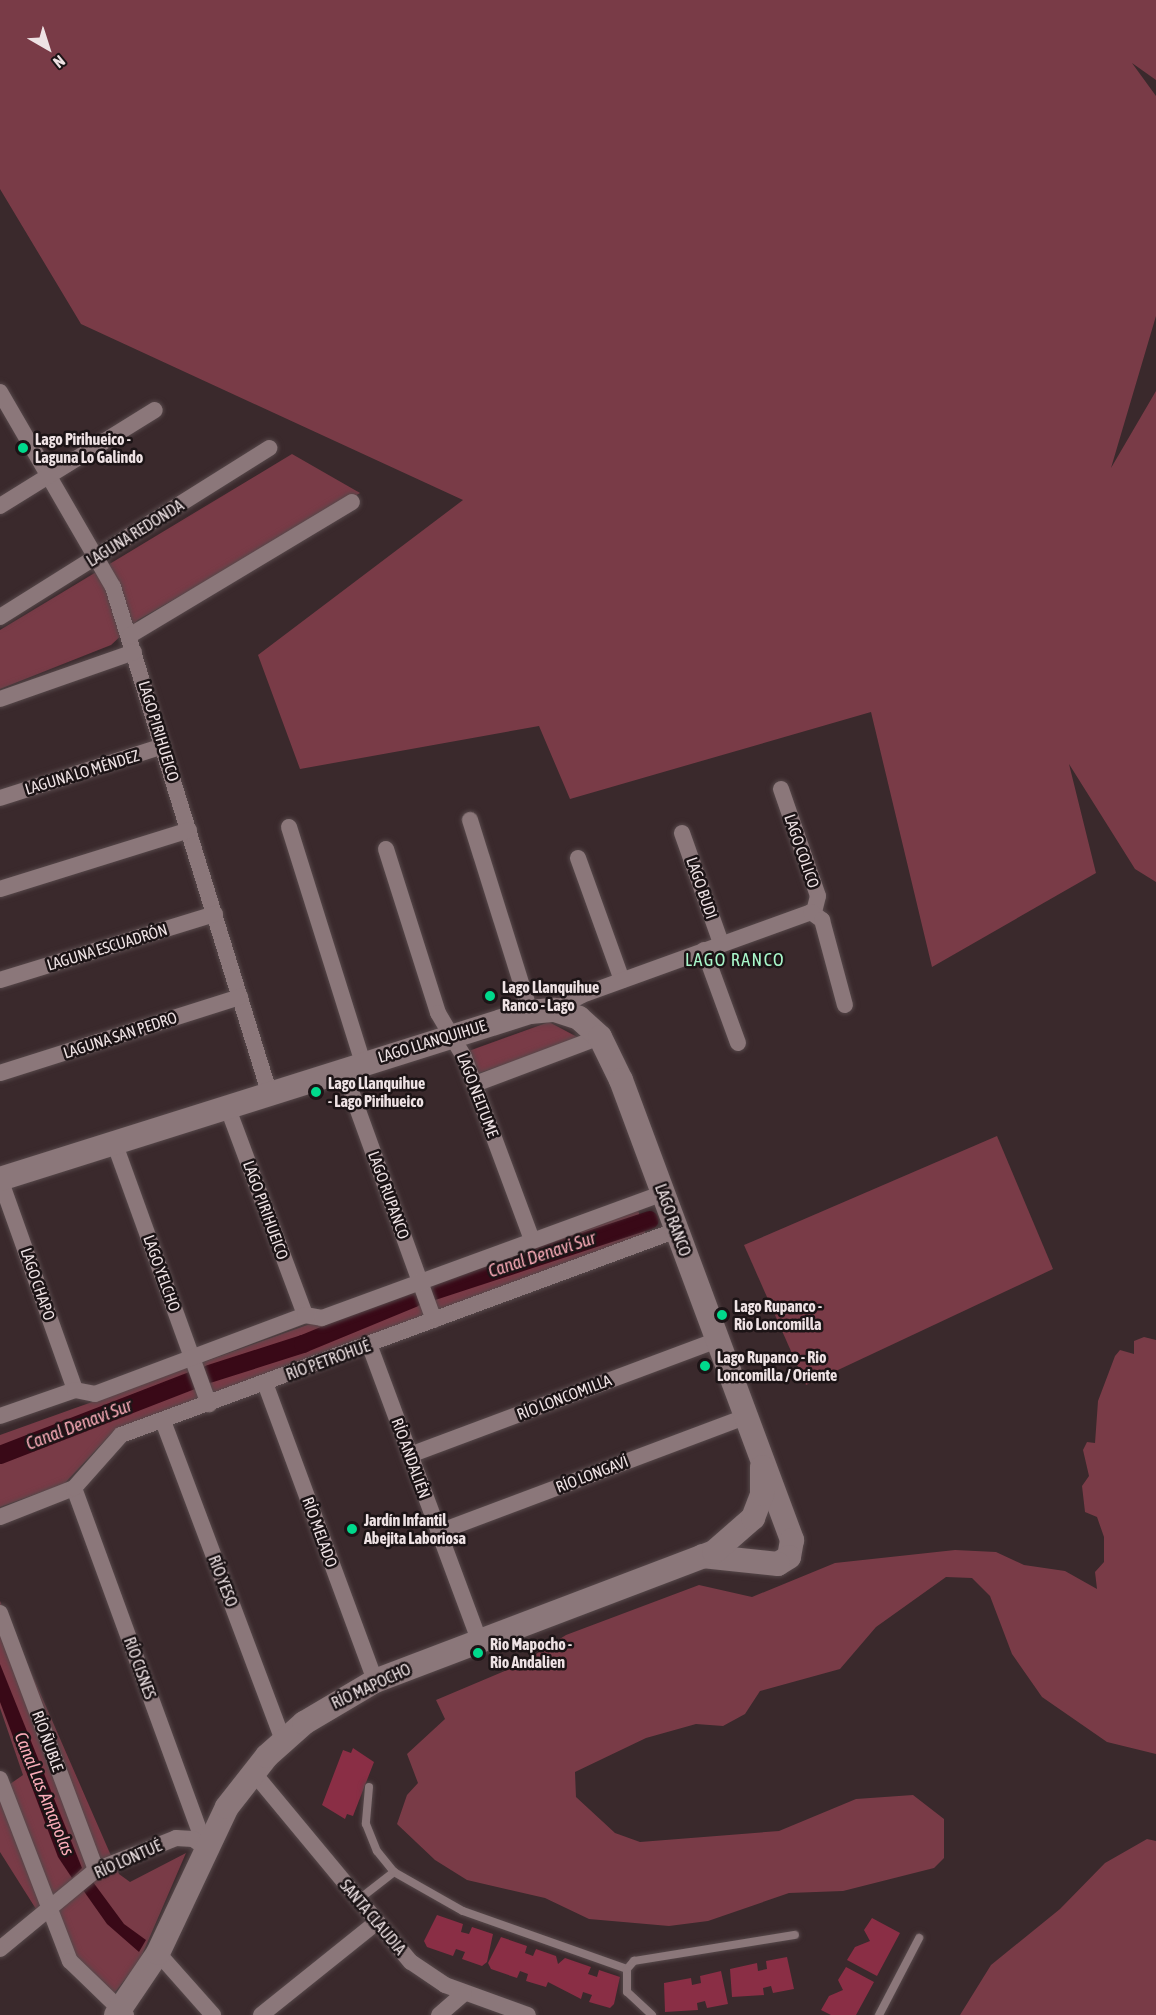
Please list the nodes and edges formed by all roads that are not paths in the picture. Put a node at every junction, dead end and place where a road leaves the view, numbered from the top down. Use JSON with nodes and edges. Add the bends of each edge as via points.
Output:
{"nodes":[{"id":1,"x":2,"y":400,"type":"edge"},
{"id":2,"x":155,"y":410,"type":"dead end"},
{"id":3,"x":269,"y":448,"type":"dead end"},
{"id":4,"x":51,"y":475,"type":"junction"},
{"id":5,"x":352,"y":501,"type":"dead end"},
{"id":6,"x":0,"y":506,"type":"edge"},
{"id":7,"x":100,"y":556,"type":"junction"},
{"id":8,"x":0,"y":617,"type":"edge"},
{"id":9,"x":132,"y":644,"type":"junction"},
{"id":10,"x":0,"y":699,"type":"edge"},
{"id":11,"x":163,"y":746,"type":"junction"},
{"id":12,"x":781,"y":789,"type":"dead end"},
{"id":13,"x":0,"y":798,"type":"edge"},
{"id":14,"x":470,"y":820,"type":"dead end"},
{"id":15,"x":289,"y":827,"type":"dead end"},
{"id":16,"x":189,"y":830,"type":"junction"},
{"id":17,"x":682,"y":833,"type":"dead end"},
{"id":18,"x":386,"y":849,"type":"dead end"},
{"id":19,"x":578,"y":858,"type":"dead end"},
{"id":20,"x":0,"y":890,"type":"edge"},
{"id":21,"x":814,"y":912,"type":"junction"},
{"id":22,"x":215,"y":914,"type":"junction"},
{"id":23,"x":721,"y":943,"type":"junction"},
{"id":24,"x":704,"y":950,"type":"junction"},
{"id":25,"x":0,"y":980,"type":"edge"},
{"id":26,"x":622,"y":980,"type":"junction"},
{"id":27,"x":240,"y":997,"type":"junction"},
{"id":28,"x":845,"y":1005,"type":"dead end"},
{"id":29,"x":555,"y":1010,"type":"junction"},
{"id":30,"x":530,"y":1012,"type":"junction"},
{"id":31,"x":452,"y":1035,"type":"junction"},
{"id":32,"x":600,"y":1037,"type":"junction"},
{"id":33,"x":738,"y":1043,"type":"dead end"},
{"id":34,"x":353,"y":1066,"type":"junction"},
{"id":35,"x":0,"y":1073,"type":"edge"},
{"id":36,"x":475,"y":1084,"type":"junction"},
{"id":37,"x":269,"y":1092,"type":"junction"},
{"id":38,"x":228,"y":1106,"type":"junction"},
{"id":39,"x":114,"y":1142,"type":"junction"},
{"id":40,"x":0,"y":1179,"type":"edge"},
{"id":41,"x":663,"y":1193,"type":"junction"},
{"id":42,"x":677,"y":1230,"type":"junction"},
{"id":43,"x":532,"y":1240,"type":"junction"},
{"id":44,"x":420,"y":1282,"type":"junction"},
{"id":45,"x":305,"y":1315,"type":"junction"},
{"id":46,"x":434,"y":1320,"type":"junction"},
{"id":47,"x":717,"y":1340,"type":"junction"},
{"id":48,"x":369,"y":1344,"type":"junction"},
{"id":49,"x":192,"y":1358,"type":"junction"},
{"id":50,"x":265,"y":1383,"type":"junction"},
{"id":51,"x":75,"y":1390,"type":"junction"},
{"id":52,"x":209,"y":1404,"type":"junction"},
{"id":53,"x":0,"y":1416,"type":"edge"},
{"id":54,"x":745,"y":1417,"type":"junction"},
{"id":55,"x":163,"y":1421,"type":"junction"},
{"id":56,"x":410,"y":1455,"type":"junction"},
{"id":57,"x":760,"y":1456,"type":"junction"},
{"id":58,"x":74,"y":1488,"type":"junction"},
{"id":59,"x":0,"y":1517,"type":"edge"},
{"id":60,"x":439,"y":1532,"type":"junction"},
{"id":61,"x":702,"y":1557,"type":"junction"},
{"id":62,"x":0,"y":1612,"type":"edge"},
{"id":63,"x":479,"y":1640,"type":"junction"},
{"id":64,"x":375,"y":1682,"type":"junction"},
{"id":65,"x":283,"y":1741,"type":"junction"},
{"id":66,"x":253,"y":1772,"type":"junction"},
{"id":67,"x":0,"y":1779,"type":"edge"},
{"id":68,"x":369,"y":1787,"type":"dead end"},
{"id":69,"x":4,"y":1806,"type":"edge"},
{"id":70,"x":206,"y":1848,"type":"junction"},
{"id":71,"x":96,"y":1870,"type":"junction"},
{"id":72,"x":394,"y":1872,"type":"junction"},
{"id":73,"x":357,"y":1900,"type":"junction"},
{"id":74,"x":49,"y":1908,"type":"junction"},
{"id":75,"x":376,"y":1923,"type":"junction"},
{"id":76,"x":795,"y":1935,"type":"dead end"},
{"id":77,"x":919,"y":1938,"type":"dead end"},
{"id":78,"x":0,"y":1949,"type":"edge"},
{"id":79,"x":158,"y":1953,"type":"junction"},
{"id":80,"x":627,"y":1969,"type":"junction"},
{"id":81,"x":464,"y":1993,"type":"junction"},
{"id":82,"x":121,"y":2013,"type":"edge"},
{"id":83,"x":213,"y":2015,"type":"edge"},
{"id":84,"x":261,"y":2015,"type":"edge"},
{"id":85,"x":439,"y":2015,"type":"edge"},
{"id":86,"x":528,"y":2015,"type":"edge"},
{"id":87,"x":652,"y":2015,"type":"edge"},
{"id":88,"x":879,"y":2015,"type":"edge"}],
"edges":[{"from":1,"to":4,"type":"street","name":"LAGO PIRIHUEICO"},
{"from":2,"to":4,"type":"street"},
{"from":3,"to":7,"type":"street","name":"LAGUNA REDONDA"},
{"from":4,"to":6,"type":"street"},
{"from":4,"to":7,"type":"street","name":"LAGO PIRIHUEICO"},
{"from":5,"to":9,"type":"street"},
{"from":7,"to":8,"type":"street","name":"LAGUNA REDONDA"},
{"from":7,"to":9,"type":"street","name":"LAGO PIRIHUEICO"},
{"from":9,"to":10,"type":"street"},
{"from":9,"to":11,"type":"street","name":"LAGO PIRIHUEICO"},
{"from":11,"to":13,"type":"street","name":"LAGUNA LO MÉNDEZ"},
{"from":11,"to":16,"type":"street","name":"LAGO PIRIHUEICO"},
{"from":12,"to":21,"type":"street","name":"LAGO COLICO","via":[[818,896]]},
{"from":14,"to":30,"type":"street"},
{"from":15,"to":34,"type":"street","name":"LAGO RUPANCO"},
{"from":16,"to":20,"type":"street"},
{"from":16,"to":22,"type":"street","name":"LAGO PIRIHUEICO"},
{"from":17,"to":23,"type":"street","name":"LAGO BUDI"},
{"from":18,"to":31,"type":"street","name":"LAGO NELTUME","via":[[438,1013]]},
{"from":19,"to":26,"type":"street"},
{"from":21,"to":23,"type":"street","name":"LAGO LLANQUIHUE"},
{"from":21,"to":28,"type":"street","via":[[834,954],[831,966]]},
{"from":22,"to":25,"type":"street","name":"LAGUNA ESCUADRÓN"},
{"from":22,"to":27,"type":"street","name":"LAGO PIRIHUEICO"},
{"from":23,"to":24,"type":"street","name":"LAGO LLANQUIHUE"},
{"from":24,"to":26,"type":"street","name":"LAGO LLANQUIHUE"},
{"from":24,"to":33,"type":"street"},
{"from":26,"to":29,"type":"street","name":"LAGO LLANQUIHUE"},
{"from":27,"to":35,"type":"street","name":"LAGUNA SAN PEDRO"},
{"from":27,"to":37,"type":"street","name":"LAGO PIRIHUEICO"},
{"from":29,"to":30,"type":"street","name":"LAGO LLANQUIHUE"},
{"from":29,"to":32,"type":"street","name":"LAGO RANCO","via":[[579,1018]]},
{"from":30,"to":31,"type":"street","name":"LAGO LLANQUIHUE"},
{"from":31,"to":34,"type":"street","name":"LAGO LLANQUIHUE"},
{"from":31,"to":36,"type":"street","name":"LAGO NELTUME"},
{"from":32,"to":36,"type":"street"},
{"from":32,"to":41,"type":"street","name":"LAGO RANCO"},
{"from":34,"to":37,"type":"street","name":"LAGO LLANQUIHUE"},
{"from":34,"to":44,"type":"street","name":"LAGO RUPANCO"},
{"from":36,"to":43,"type":"street","name":"LAGO NELTUME"},
{"from":37,"to":38,"type":"street","name":"LAGO LLANQUIHUE"},
{"from":38,"to":39,"type":"street","name":"LAGO LLANQUIHUE"},
{"from":38,"to":45,"type":"street","name":"LAGO PIRIHUEICO"},
{"from":39,"to":40,"type":"street","name":"LAGO LLANQUIHUE"},
{"from":39,"to":49,"type":"street","name":"LAGO YELCHO"},
{"from":40,"to":51,"type":"street","name":"LAGO CHAPO"},
{"from":41,"to":42,"type":"street","name":"LAGO RANCO"},
{"from":41,"to":43,"type":"street"},
{"from":42,"to":46,"type":"street","name":"RÍO PETROHUÉ"},
{"from":42,"to":47,"type":"street","name":"LAGO RANCO"},
{"from":43,"to":44,"type":"street"},
{"from":44,"to":45,"type":"street","via":[[322,1318]]},
{"from":44,"to":46,"type":"street","name":"LAGO RUPANCO"},
{"from":45,"to":49,"type":"street"},
{"from":46,"to":48,"type":"street","name":"RÍO PETROHUÉ"},
{"from":47,"to":54,"type":"street","name":"LAGO RANCO"},
{"from":47,"to":56,"type":"street","name":"RÍO LONCOMILLA"},
{"from":48,"to":50,"type":"street","name":"RÍO PETROHUÉ"},
{"from":48,"to":56,"type":"street","name":"RÍO ANDALIÉN"},
{"from":49,"to":51,"type":"street","via":[[95,1394]]},
{"from":49,"to":52,"type":"street","name":"LAGO YELCHO"},
{"from":50,"to":52,"type":"street","name":"RÍO PETROHUÉ"},
{"from":50,"to":64,"type":"street","name":"RÍO MELADO"},
{"from":51,"to":53,"type":"street"},
{"from":52,"to":55,"type":"street","name":"RÍO PETROHUÉ"},
{"from":54,"to":57,"type":"street","name":"LAGO RANCO"},
{"from":54,"to":60,"type":"street","name":"RÍO LONGAVÍ"},
{"from":55,"to":58,"type":"street","name":"RÍO PETROHUÉ","via":[[116,1438]]},
{"from":55,"to":65,"type":"street","name":"RÍO YESO"},
{"from":56,"to":60,"type":"street","name":"RÍO ANDALIÉN"},
{"from":57,"to":61,"type":"street","name":"RÍO MAPOCHO","via":[[763,1482],[753,1518],[736,1538]]},
{"from":57,"to":61,"type":"street","name":"RÍO MAPOCHO","via":[[789,1530],[789,1557],[772,1566]]},
{"from":58,"to":59,"type":"street","name":"RÍO PETROHUÉ"},
{"from":58,"to":70,"type":"street","name":"RÍO CISNES"},
{"from":60,"to":63,"type":"street","name":"RÍO ANDALIÉN"},
{"from":61,"to":63,"type":"street","name":"RÍO MAPOCHO"},
{"from":62,"to":71,"type":"street","name":"RÍO ÑUBLE"},
{"from":63,"to":64,"type":"street","name":"RÍO MAPOCHO"},
{"from":64,"to":65,"type":"street","name":"RÍO MAPOCHO","via":[[325,1708]]},
{"from":65,"to":66,"type":"street","name":"RÍO MAPOCHO"},
{"from":66,"to":70,"type":"street","name":"RÍO MAPOCHO"},
{"from":66,"to":73,"type":"street","name":"SANTA CLAUDIA"},
{"from":67,"to":69,"type":"street"},
{"from":68,"to":72,"type":"lane","via":[[366,1824],[376,1851]]},
{"from":69,"to":74,"type":"street"},
{"from":70,"to":71,"type":"street","name":"RÍO LONTUÉ","via":[[193,1839],[176,1838]]},
{"from":70,"to":79,"type":"street","name":"RÍO MAPOCHO"},
{"from":71,"to":74,"type":"street","name":"RÍO LONTUÉ"},
{"from":72,"to":73,"type":"lane"},
{"from":72,"to":80,"type":"lane","via":[[462,1911]]},
{"from":73,"to":75,"type":"street","name":"SANTA CLAUDIA"},
{"from":74,"to":78,"type":"street","name":"RÍO LONTUÉ"},
{"from":74,"to":82,"type":"street","via":[[76,1970]]},
{"from":75,"to":81,"type":"street","name":"SANTA CLAUDIA","via":[[411,1962]]},
{"from":75,"to":84,"type":"street"},
{"from":76,"to":80,"type":"lane","via":[[634,1961]]},
{"from":77,"to":88,"type":"lane"},
{"from":79,"to":82,"type":"street","name":"RÍO MAPOCHO"},
{"from":79,"to":83,"type":"street"},
{"from":80,"to":87,"type":"lane","via":[[627,1992]]},
{"from":81,"to":85,"type":"street"},
{"from":81,"to":86,"type":"street","name":"SANTA CLAUDIA"}]}
